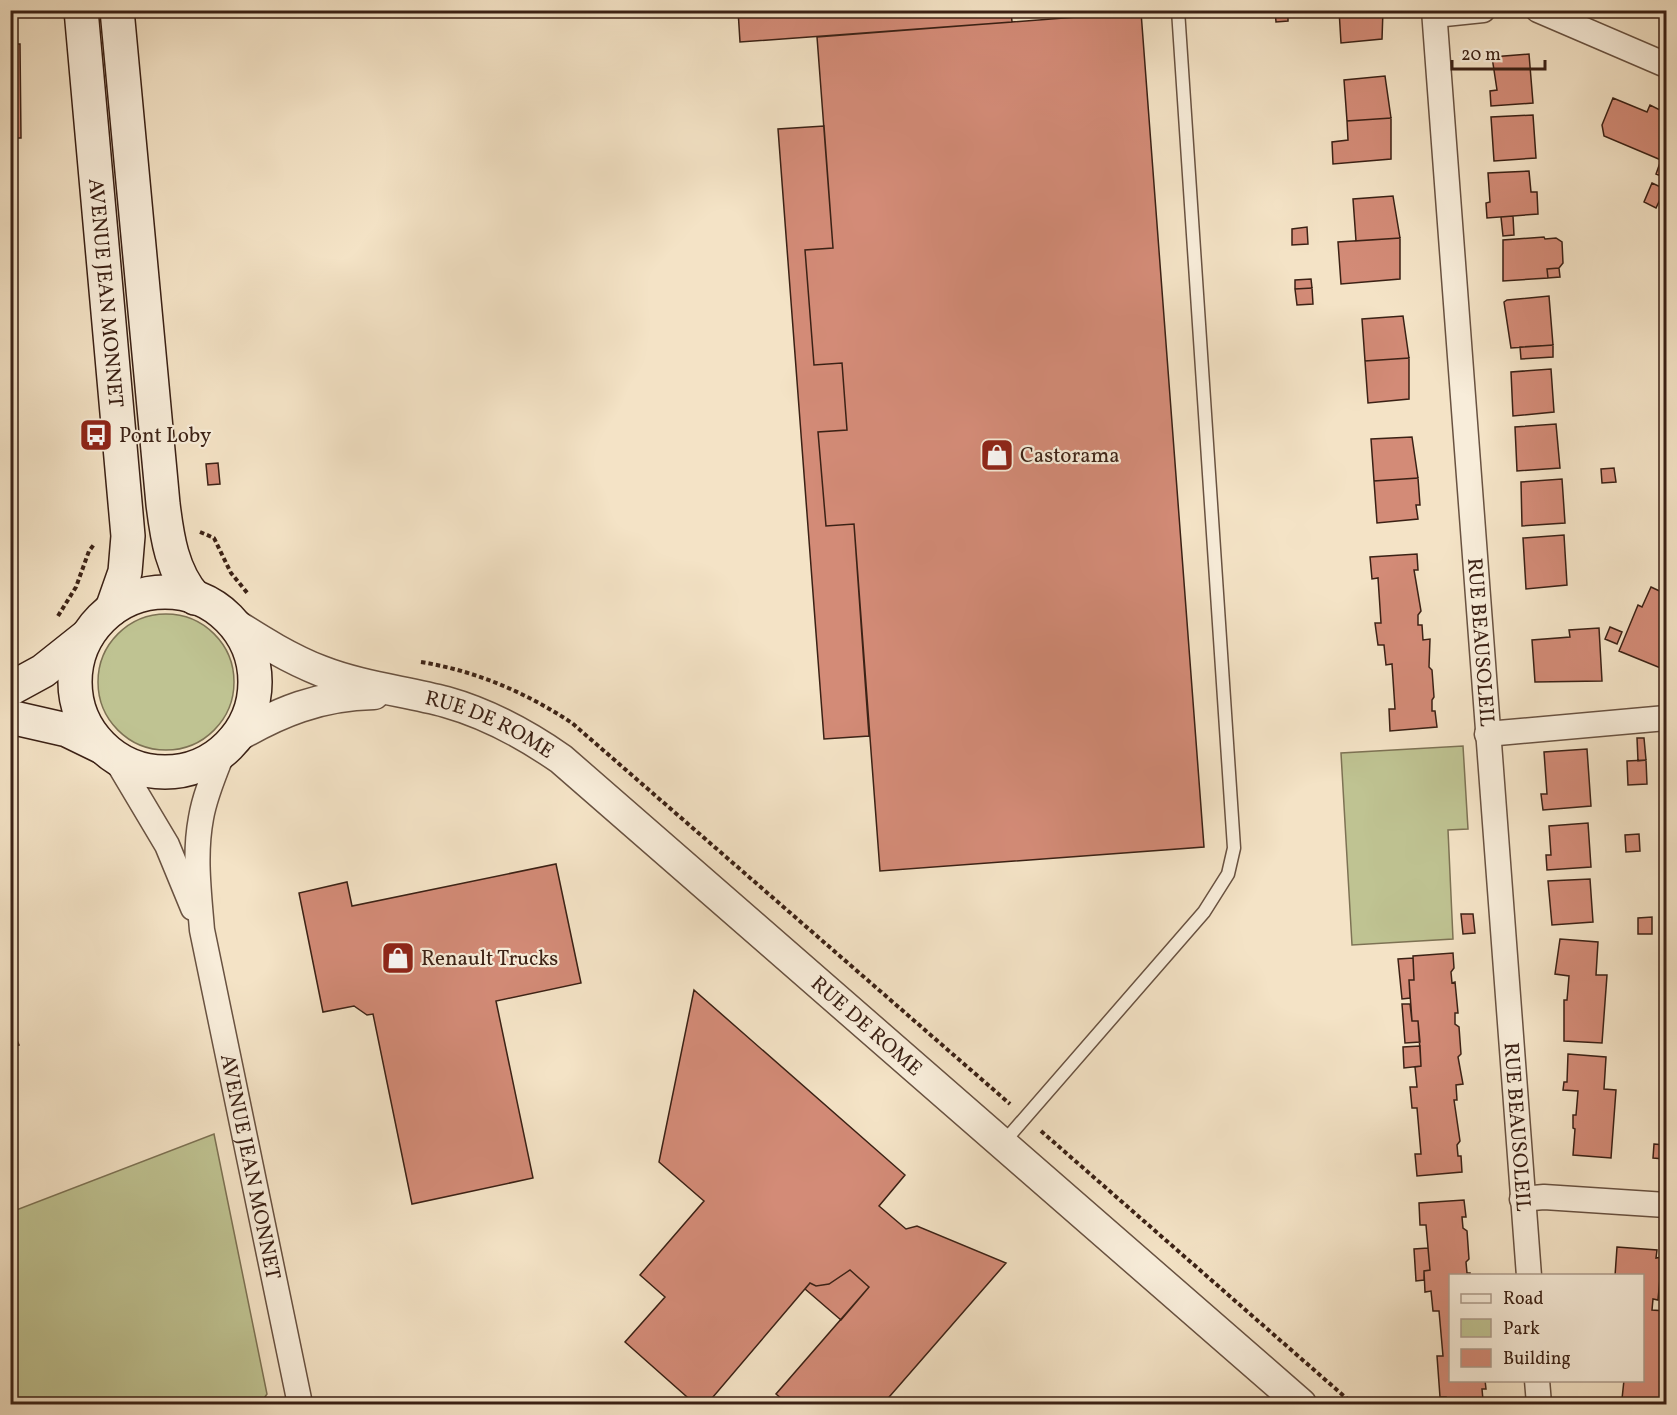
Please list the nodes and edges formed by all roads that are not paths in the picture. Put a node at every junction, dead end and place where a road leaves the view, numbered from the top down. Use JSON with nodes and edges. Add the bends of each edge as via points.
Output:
{"nodes":[{"id":1,"x":81,"y":10,"type":"edge"},
{"id":2,"x":117,"y":10,"type":"edge"},
{"id":3,"x":1178,"y":10,"type":"edge"},
{"id":4,"x":1483,"y":10,"type":"edge"},
{"id":5,"x":1538,"y":10,"type":"edge"},
{"id":6,"x":1435,"y":13,"type":"edge"},
{"id":7,"x":1666,"y":65,"type":"edge"},
{"id":8,"x":195,"y":598,"type":"junction"},
{"id":9,"x":112,"y":609,"type":"junction"},
{"id":10,"x":232,"y":623,"type":"junction"},
{"id":11,"x":89,"y":635,"type":"junction"},
{"id":12,"x":10,"y":689,"type":"edge"},
{"id":13,"x":404,"y":694,"type":"junction"},
{"id":14,"x":10,"y":717,"type":"edge"},
{"id":15,"x":1666,"y":718,"type":"edge"},
{"id":16,"x":1487,"y":734,"type":"junction"},
{"id":17,"x":229,"y":743,"type":"junction"},
{"id":18,"x":109,"y":752,"type":"junction"},
{"id":19,"x":202,"y":930,"type":"junction"},
{"id":20,"x":1003,"y":1144,"type":"junction"},
{"id":21,"x":1522,"y":1199,"type":"junction"},
{"id":22,"x":1666,"y":1205,"type":"edge"},
{"id":23,"x":1529,"y":1274,"type":"edge"},
{"id":24,"x":1538,"y":1382,"type":"edge"},
{"id":25,"x":300,"y":1404,"type":"edge"},
{"id":26,"x":1301,"y":1404,"type":"edge"},
{"id":27,"x":1539,"y":1404,"type":"edge"}],
"edges":[{"from":1,"to":9,"type":"main road","name":"AVENUE JEAN MONNET","via":[[128,536],[125,572]]},
{"from":2,"to":8,"type":"main road","name":"AVENUE JEAN MONNET","via":[[163,504],[176,566]]},
{"from":3,"to":20,"type":"lane","via":[[1234,848],[1221,888],[1199,918]]},
{"from":4,"to":6,"type":"street"},
{"from":5,"to":7,"type":"street"},
{"from":6,"to":16,"type":"street","name":"RUE BEAUSOLEIL"},
{"from":8,"to":9,"type":"main road","via":[[172,592],[155,593],[132,598]]},
{"from":8,"to":10,"type":"main road"},
{"from":9,"to":11,"type":"main road"},
{"from":10,"to":13,"type":"street","name":"RUE DE ROME","via":[[314,669]]},
{"from":10,"to":17,"type":"main road","via":[[250,653],[254,687],[248,715]]},
{"from":11,"to":12,"type":"main road","via":[[43,671]]},
{"from":11,"to":18,"type":"main road","via":[[78,661],[76,695],[87,727]]},
{"from":13,"to":17,"type":"street","name":"RUE DE ROME","via":[[351,695],[307,703],[267,719]]},
{"from":13,"to":20,"type":"street","name":"RUE DE ROME","via":[[445,702],[497,721],[561,759]]},
{"from":14,"to":18,"type":"main road","via":[[67,730]]},
{"from":15,"to":16,"type":"street"},
{"from":16,"to":21,"type":"street","name":"RUE BEAUSOLEIL"},
{"from":17,"to":18,"type":"main road","via":[[196,766],[168,771],[140,768]]},
{"from":17,"to":19,"type":"street","name":"AVENUE JEAN MONNET","via":[[206,798],[199,829]]},
{"from":18,"to":19,"type":"street","name":"AVENUE JEAN MONNET","via":[[166,845]]},
{"from":19,"to":25,"type":"street","name":"AVENUE JEAN MONNET"},
{"from":20,"to":26,"type":"street","name":"RUE DE ROME"},
{"from":21,"to":22,"type":"street"},
{"from":21,"to":23,"type":"street","name":"RUE BEAUSOLEIL"},
{"from":24,"to":27,"type":"street"}]}
